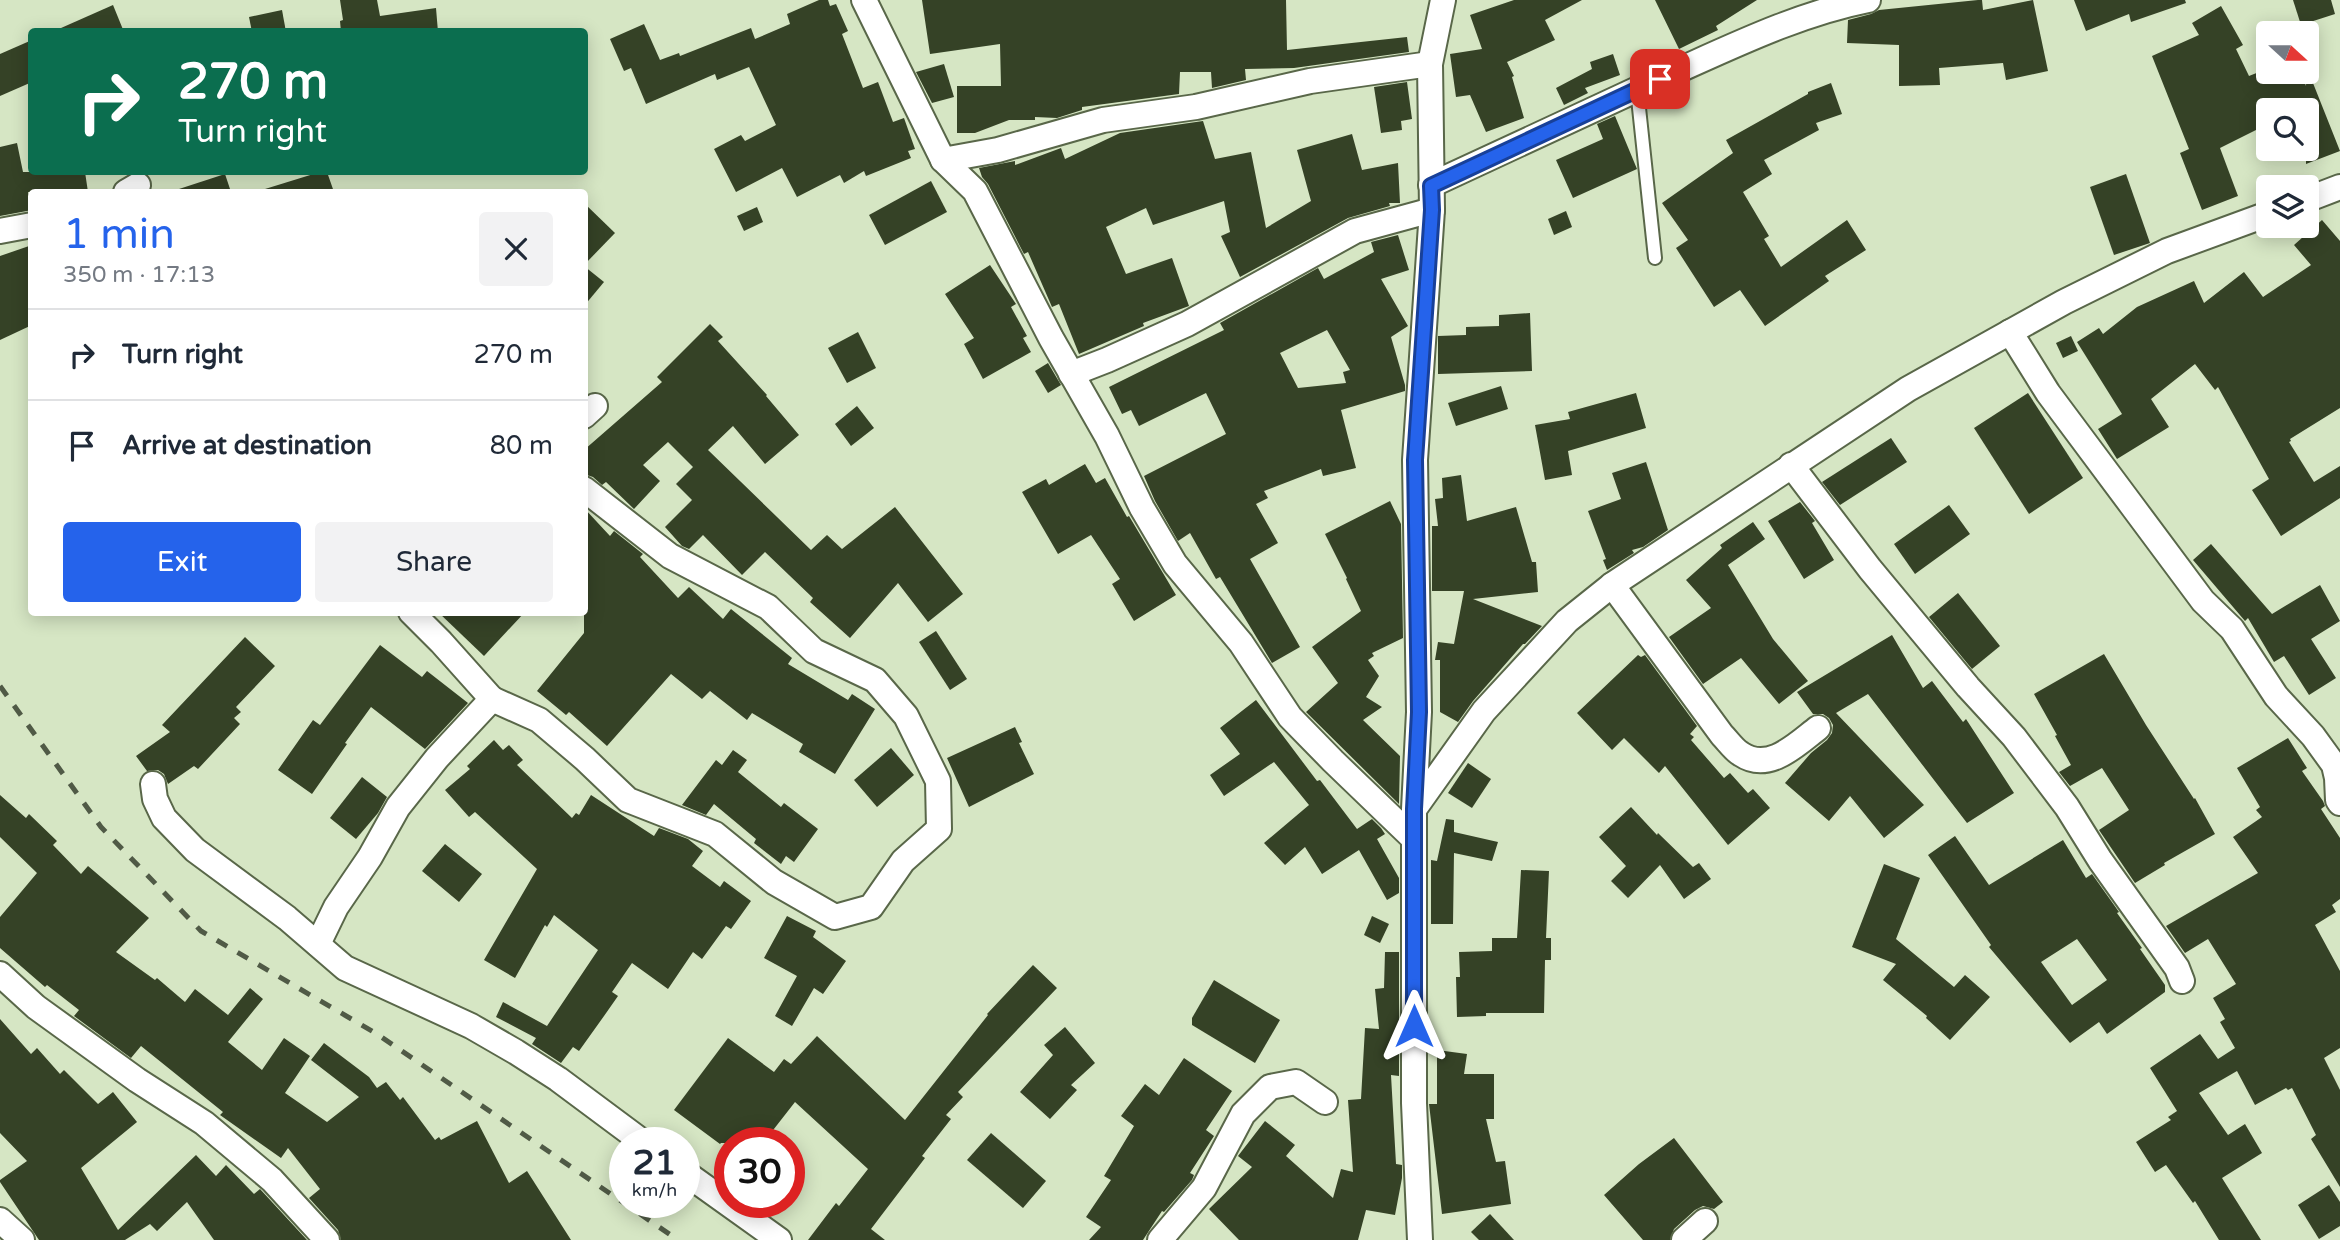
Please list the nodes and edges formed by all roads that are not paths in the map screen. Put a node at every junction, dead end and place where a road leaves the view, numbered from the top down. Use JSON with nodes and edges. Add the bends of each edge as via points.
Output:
{"nodes":[{"id":1,"x":864,"y":0,"type":"edge"},
{"id":2,"x":1443,"y":0,"type":"edge"},
{"id":3,"x":1868,"y":0,"type":"edge"},
{"id":4,"x":1430,"y":64,"type":"junction"},
{"id":5,"x":1637,"y":89,"type":"junction"},
{"id":6,"x":943,"y":160,"type":"junction"},
{"id":7,"x":2338,"y":190,"type":"edge"},
{"id":8,"x":2319,"y":196,"type":"edge"},
{"id":9,"x":1431,"y":198,"type":"junction"},
{"id":10,"x":2256,"y":218,"type":"edge"},
{"id":11,"x":28,"y":226,"type":"edge"},
{"id":12,"x":0,"y":231,"type":"edge"},
{"id":13,"x":1655,"y":258,"type":"dead end"},
{"id":14,"x":2010,"y":332,"type":"junction"},
{"id":15,"x":1071,"y":374,"type":"junction"},
{"id":16,"x":1791,"y":465,"type":"junction"},
{"id":17,"x":588,"y":492,"type":"edge"},
{"id":18,"x":1612,"y":585,"type":"junction"},
{"id":19,"x":415,"y":616,"type":"edge"},
{"id":20,"x":492,"y":699,"type":"junction"},
{"id":21,"x":1818,"y":728,"type":"dead end"},
{"id":22,"x":153,"y":784,"type":"dead end"},
{"id":23,"x":2340,"y":803,"type":"edge"},
{"id":24,"x":1414,"y":809,"type":"junction"},
{"id":25,"x":1414,"y":839,"type":"junction"},
{"id":26,"x":318,"y":944,"type":"junction"},
{"id":27,"x":0,"y":974,"type":"edge"},
{"id":28,"x":2182,"y":981,"type":"dead end"},
{"id":29,"x":1325,"y":1102,"type":"dead end"},
{"id":30,"x":621,"y":1127,"type":"edge"},
{"id":31,"x":700,"y":1183,"type":"edge"},
{"id":32,"x":0,"y":1220,"type":"edge"},
{"id":33,"x":1705,"y":1221,"type":"dead end"},
{"id":34,"x":22,"y":1240,"type":"edge"},
{"id":35,"x":327,"y":1240,"type":"edge"},
{"id":36,"x":779,"y":1240,"type":"edge"},
{"id":37,"x":1160,"y":1240,"type":"edge"},
{"id":38,"x":1420,"y":1240,"type":"edge"},
{"id":39,"x":1684,"y":1240,"type":"edge"}],
"edges":[{"from":1,"to":6,"type":"street"},
{"from":2,"to":4,"type":"street"},
{"from":3,"to":5,"type":"street","via":[[1829,8],[1781,26]]},
{"from":4,"to":6,"type":"street","via":[[1103,120],[998,150]]},
{"from":4,"to":9,"type":"street"},
{"from":5,"to":9,"type":"street"},
{"from":5,"to":13,"type":"lane"},
{"from":6,"to":15,"type":"street","via":[[975,191]]},
{"from":7,"to":8,"type":"street"},
{"from":9,"to":15,"type":"street","via":[[1355,231],[1187,324]]},
{"from":9,"to":24,"type":"street","via":[[1415,460],[1419,712]]},
{"from":10,"to":14,"type":"street","via":[[2167,251]]},
{"from":11,"to":12,"type":"street"},
{"from":14,"to":16,"type":"street","via":[[1908,389]]},
{"from":14,"to":23,"type":"street","via":[[2049,393],[2203,601],[2232,629],[2276,696],[2334,765]]},
{"from":15,"to":25,"type":"street","via":[[1175,564],[1241,643],[1290,718]]},
{"from":16,"to":18,"type":"street"},
{"from":16,"to":28,"type":"street","via":[[1870,569],[2060,797]]},
{"from":17,"to":20,"type":"street","via":[[670,556],[768,607],[814,651],[875,680],[906,716],[938,781],[939,829],[903,861],[871,907],[835,917],[774,882],[715,834],[628,800],[539,720]]},
{"from":18,"to":21,"type":"street","via":[[1722,735],[1741,754],[1769,760]]},
{"from":18,"to":24,"type":"street","via":[[1567,621],[1484,711]]},
{"from":19,"to":20,"type":"street"},
{"from":20,"to":26,"type":"street","via":[[398,807]]},
{"from":22,"to":26,"type":"street","via":[[164,818],[195,850]]},
{"from":24,"to":25,"type":"street"},
{"from":25,"to":38,"type":"street","via":[[1414,1103]]},
{"from":26,"to":30,"type":"street","via":[[345,968],[516,1052]]},
{"from":27,"to":35,"type":"street","via":[[36,1007],[204,1123],[272,1180]]},
{"from":29,"to":37,"type":"street","via":[[1296,1082],[1270,1087],[1243,1114],[1204,1188]]},
{"from":31,"to":36,"type":"street"},
{"from":32,"to":34,"type":"street"},
{"from":33,"to":39,"type":"street"}]}
